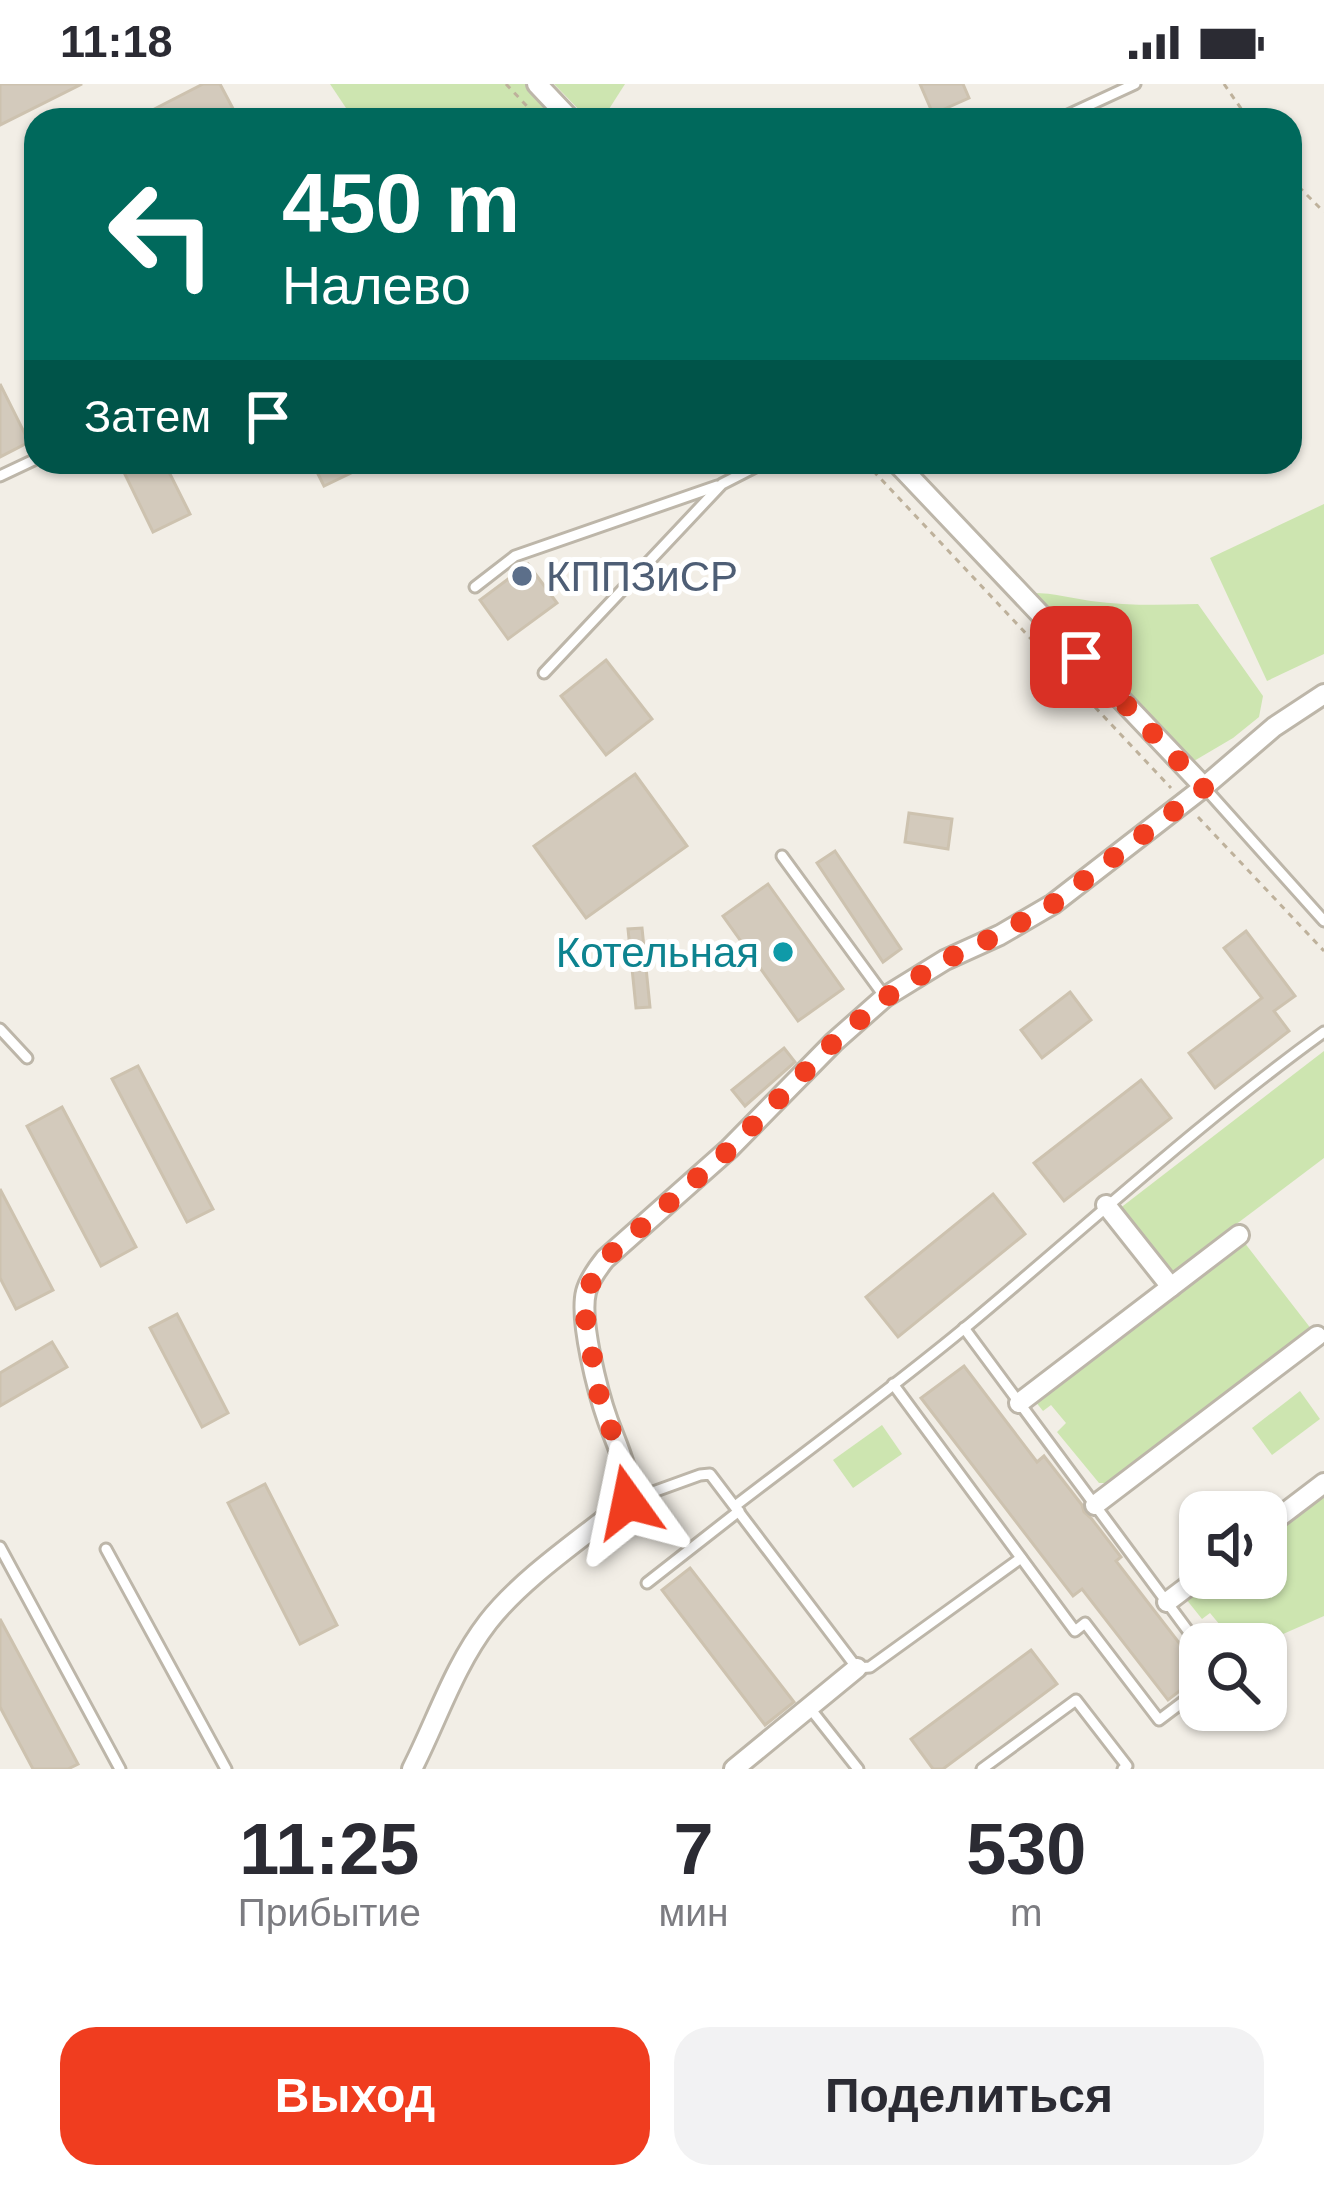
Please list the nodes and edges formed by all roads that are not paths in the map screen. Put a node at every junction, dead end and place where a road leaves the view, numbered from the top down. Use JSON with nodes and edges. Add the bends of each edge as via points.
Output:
{"nodes":[{"id":1,"x":537,"y":84,"type":"edge"},
{"id":2,"x":1136,"y":84,"type":"edge"},
{"id":3,"x":560,"y":108,"type":"edge"},
{"id":4,"x":1083,"y":108,"type":"edge"},
{"id":5,"x":742,"y":474,"type":"edge"},
{"id":6,"x":907,"y":474,"type":"edge"},
{"id":7,"x":722,"y":484,"type":"junction"},
{"id":8,"x":475,"y":587,"type":"dead end"},
{"id":9,"x":544,"y":673,"type":"dead end"},
{"id":10,"x":1324,"y":694,"type":"edge"},
{"id":11,"x":1204,"y":788,"type":"junction"},
{"id":12,"x":782,"y":856,"type":"dead end"},
{"id":13,"x":1324,"y":921,"type":"edge"},
{"id":14,"x":885,"y":998,"type":"junction"},
{"id":15,"x":0,"y":1029,"type":"edge"},
{"id":16,"x":1324,"y":1031,"type":"edge"},
{"id":17,"x":27,"y":1058,"type":"dead end"},
{"id":18,"x":1106,"y":1205,"type":"junction"},
{"id":19,"x":1239,"y":1235,"type":"dead end"},
{"id":20,"x":1171,"y":1288,"type":"junction"},
{"id":21,"x":964,"y":1328,"type":"junction"},
{"id":22,"x":1317,"y":1336,"type":"dead end"},
{"id":23,"x":893,"y":1384,"type":"junction"},
{"id":24,"x":1019,"y":1403,"type":"junction"},
{"id":25,"x":1324,"y":1483,"type":"edge"},
{"id":26,"x":628,"y":1502,"type":"junction"},
{"id":27,"x":1095,"y":1505,"type":"junction"},
{"id":28,"x":737,"y":1509,"type":"junction"},
{"id":29,"x":1287,"y":1511,"type":"edge"},
{"id":30,"x":0,"y":1547,"type":"edge"},
{"id":31,"x":106,"y":1549,"type":"dead end"},
{"id":32,"x":1022,"y":1558,"type":"junction"},
{"id":33,"x":647,"y":1583,"type":"dead end"},
{"id":34,"x":1179,"y":1593,"type":"edge"},
{"id":35,"x":1167,"y":1602,"type":"junction"},
{"id":36,"x":1182,"y":1623,"type":"edge"},
{"id":37,"x":857,"y":1668,"type":"junction"},
{"id":38,"x":1179,"y":1705,"type":"edge"},
{"id":39,"x":809,"y":1707,"type":"junction"},
{"id":40,"x":120,"y":1769,"type":"edge"},
{"id":41,"x":226,"y":1769,"type":"edge"},
{"id":42,"x":412,"y":1769,"type":"edge"},
{"id":43,"x":734,"y":1769,"type":"edge"},
{"id":44,"x":858,"y":1769,"type":"edge"},
{"id":45,"x":982,"y":1769,"type":"edge"},
{"id":46,"x":1123,"y":1769,"type":"edge"}],
"edges":[{"from":1,"to":3,"type":"street"},
{"from":2,"to":4,"type":"lane"},
{"from":5,"to":7,"type":"lane"},
{"from":6,"to":11,"type":"street"},
{"from":7,"to":8,"type":"lane","via":[[515,556]]},
{"from":7,"to":9,"type":"lane"},
{"from":10,"to":11,"type":"street"},
{"from":11,"to":13,"type":"lane"},
{"from":11,"to":14,"type":"street","via":[[1053,904]]},
{"from":12,"to":14,"type":"lane"},
{"from":14,"to":26,"type":"street","via":[[593,1275],[585,1315],[600,1400],[630,1481]]},
{"from":15,"to":17,"type":"lane"},
{"from":16,"to":18,"type":"lane"},
{"from":18,"to":20,"type":"street"},
{"from":18,"to":21,"type":"lane"},
{"from":19,"to":20,"type":"street"},
{"from":20,"to":24,"type":"street"},
{"from":21,"to":23,"type":"lane"},
{"from":21,"to":24,"type":"lane"},
{"from":22,"to":27,"type":"street"},
{"from":23,"to":28,"type":"lane"},
{"from":23,"to":32,"type":"lane"},
{"from":24,"to":27,"type":"lane"},
{"from":25,"to":29,"type":"street"},
{"from":26,"to":28,"type":"lane","via":[[710,1474]]},
{"from":26,"to":42,"type":"street","via":[[488,1622]]},
{"from":27,"to":35,"type":"lane"},
{"from":28,"to":33,"type":"lane"},
{"from":28,"to":37,"type":"lane"},
{"from":30,"to":40,"type":"lane"},
{"from":31,"to":41,"type":"lane"},
{"from":32,"to":37,"type":"lane","via":[[870,1667]]},
{"from":32,"to":38,"type":"lane","via":[[1075,1631],[1085,1623],[1159,1720]]},
{"from":34,"to":35,"type":"street"},
{"from":35,"to":36,"type":"lane"},
{"from":37,"to":39,"type":"street"},
{"from":39,"to":43,"type":"street"},
{"from":39,"to":44,"type":"lane"},
{"from":45,"to":46,"type":"lane","via":[[1076,1700]]}]}
